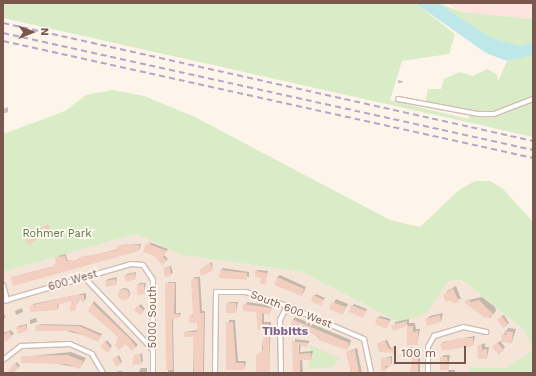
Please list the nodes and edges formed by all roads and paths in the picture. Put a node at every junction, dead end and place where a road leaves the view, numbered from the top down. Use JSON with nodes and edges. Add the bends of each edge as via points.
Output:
{"nodes":[{"id":1,"x":398,"y":99,"type":"dead end"},
{"id":2,"x":533,"y":99,"type":"edge"},
{"id":3,"x":143,"y":265,"type":"joint"},
{"id":4,"x":85,"y":278,"type":"junction"},
{"id":5,"x":3,"y":285,"type":"edge"},
{"id":6,"x":5,"y":301,"type":"edge"},
{"id":7,"x":287,"y":306,"type":"junction"},
{"id":8,"x":486,"y":332,"type":"dead end"},
{"id":9,"x":153,"y":351,"type":"junction"},
{"id":10,"x":3,"y":360,"type":"edge"},
{"id":11,"x":103,"y":373,"type":"edge"},
{"id":12,"x":153,"y":373,"type":"edge"},
{"id":13,"x":215,"y":373,"type":"edge"},
{"id":14,"x":281,"y":373,"type":"edge"},
{"id":15,"x":371,"y":373,"type":"edge"},
{"id":16,"x":428,"y":373,"type":"edge"}],
"edges":[{"from":1,"to":2,"type":"street","via":[[478,114],[494,114]]},
{"from":3,"to":4,"type":"street","name":"600 West","via":[[131,264]]},
{"from":3,"to":9,"type":"street","name":"5000 South","via":[[154,280]]},
{"from":4,"to":6,"type":"street","name":"600 West"},
{"from":4,"to":9,"type":"street"},
{"from":5,"to":6,"type":"street"},
{"from":7,"to":13,"type":"street","name":"South 600 West","via":[[246,292],[216,292]]},
{"from":7,"to":14,"type":"street","via":[[280,320]]},
{"from":7,"to":15,"type":"street","name":"South 600 West","via":[[364,339]]},
{"from":8,"to":16,"type":"street","via":[[454,328],[434,336],[428,347]]},
{"from":9,"to":12,"type":"street","name":"5000 South"},
{"from":10,"to":11,"type":"street","via":[[13,350],[30,344],[76,345],[92,354]]}]}
